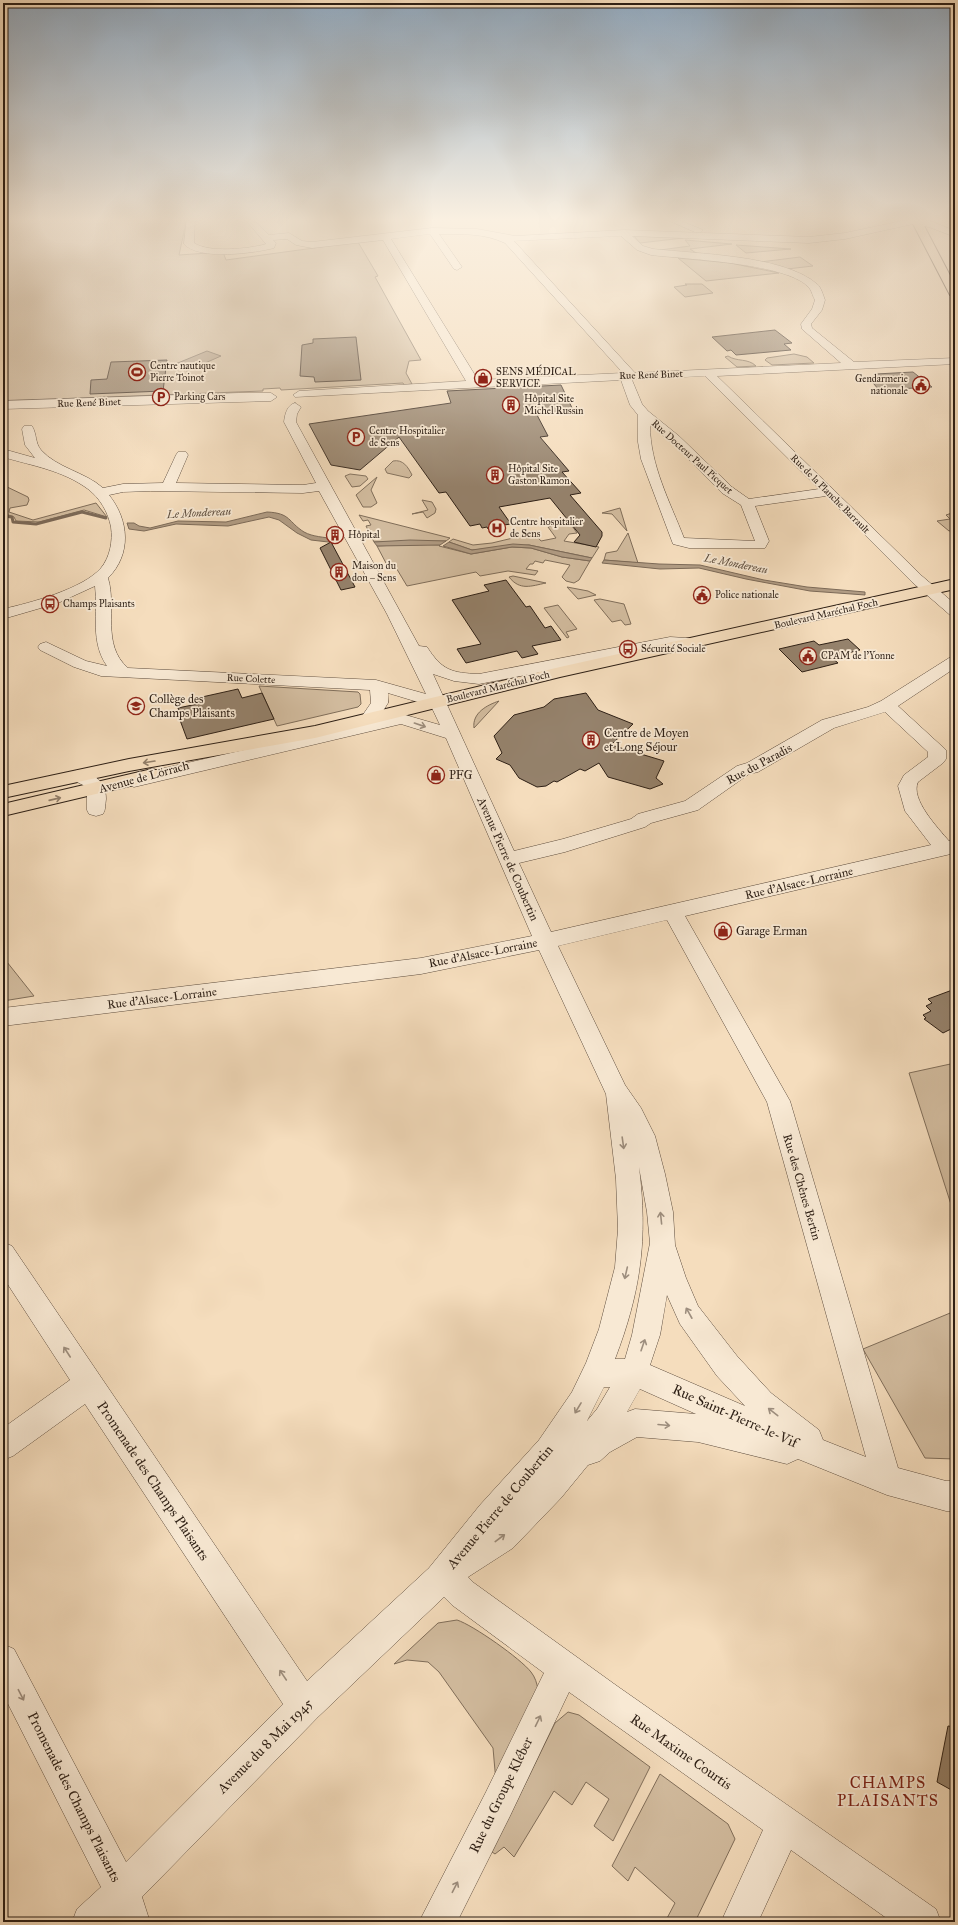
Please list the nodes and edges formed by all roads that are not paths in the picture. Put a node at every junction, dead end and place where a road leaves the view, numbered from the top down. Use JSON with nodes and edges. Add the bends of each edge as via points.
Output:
{"nodes":[{"id":1,"x":429,"y":308,"type":"edge"},
{"id":2,"x":568,"y":308,"type":"edge"},
{"id":3,"x":818,"y":308,"type":"edge"},
{"id":4,"x":955,"y":361,"type":"edge"},
{"id":5,"x":850,"y":365,"type":"junction"},
{"id":6,"x":708,"y":373,"type":"junction"},
{"id":7,"x":628,"y":376,"type":"junction"},
{"id":8,"x":474,"y":384,"type":"junction"},
{"id":9,"x":285,"y":400,"type":"junction"},
{"id":10,"x":44,"y":404,"type":"junction"},
{"id":11,"x":3,"y":405,"type":"edge"},
{"id":12,"x":644,"y":414,"type":"junction"},
{"id":13,"x":17,"y":452,"type":"edge"},
{"id":14,"x":182,"y":455,"type":"dead end"},
{"id":15,"x":71,"y":474,"type":"junction"},
{"id":16,"x":324,"y":486,"type":"junction"},
{"id":17,"x":168,"y":487,"type":"junction"},
{"id":18,"x":829,"y":492,"type":"junction"},
{"id":19,"x":100,"y":493,"type":"junction"},
{"id":20,"x":748,"y":503,"type":"junction"},
{"id":21,"x":100,"y":577,"type":"junction"},
{"id":22,"x":955,"y":584,"type":"edge"},
{"id":23,"x":929,"y":591,"type":"junction"},
{"id":24,"x":955,"y":612,"type":"edge"},
{"id":25,"x":3,"y":614,"type":"edge"},
{"id":26,"x":395,"y":614,"type":"junction"},
{"id":27,"x":697,"y":642,"type":"junction"},
{"id":28,"x":46,"y":647,"type":"dead end"},
{"id":29,"x":109,"y":654,"type":"junction"},
{"id":30,"x":70,"y":659,"type":"junction"},
{"id":31,"x":955,"y":661,"type":"edge"},
{"id":32,"x":560,"y":672,"type":"junction"},
{"id":33,"x":126,"y":673,"type":"junction"},
{"id":34,"x":454,"y":676,"type":"joint"},
{"id":35,"x":430,"y":684,"type":"junction"},
{"id":36,"x":376,"y":685,"type":"junction"},
{"id":37,"x":437,"y":702,"type":"junction"},
{"id":38,"x":887,"y":705,"type":"junction"},
{"id":39,"x":369,"y":719,"type":"junction"},
{"id":40,"x":453,"y":735,"type":"junction"},
{"id":41,"x":284,"y":739,"type":"junction"},
{"id":42,"x":77,"y":777,"type":"junction"},
{"id":43,"x":96,"y":789,"type":"junction"},
{"id":44,"x":3,"y":792,"type":"edge"},
{"id":45,"x":3,"y":798,"type":"edge"},
{"id":46,"x":3,"y":810,"type":"edge"},
{"id":47,"x":96,"y":810,"type":"dead end"},
{"id":48,"x":950,"y":847,"type":"edge"},
{"id":49,"x":508,"y":859,"type":"junction"},
{"id":50,"x":672,"y":913,"type":"junction"},
{"id":51,"x":545,"y":941,"type":"junction"},
{"id":52,"x":3,"y":1017,"type":"edge"},
{"id":53,"x":616,"y":1091,"type":"junction"},
{"id":54,"x":663,"y":1243,"type":"junction"},
{"id":55,"x":3,"y":1254,"type":"edge"},
{"id":56,"x":634,"y":1372,"type":"junction"},
{"id":57,"x":596,"y":1374,"type":"junction"},
{"id":58,"x":88,"y":1384,"type":"junction"},
{"id":59,"x":626,"y":1412,"type":"junction"},
{"id":60,"x":3,"y":1446,"type":"edge"},
{"id":61,"x":837,"y":1461,"type":"junction"},
{"id":62,"x":887,"y":1480,"type":"junction"},
{"id":63,"x":955,"y":1496,"type":"edge"},
{"id":64,"x":444,"y":1574,"type":"junction"},
{"id":65,"x":3,"y":1660,"type":"edge"},
{"id":66,"x":564,"y":1667,"type":"junction"},
{"id":67,"x":305,"y":1707,"type":"junction"},
{"id":68,"x":784,"y":1825,"type":"junction"},
{"id":69,"x":127,"y":1907,"type":"edge"},
{"id":70,"x":90,"y":1922,"type":"edge"},
{"id":71,"x":437,"y":1922,"type":"edge"},
{"id":72,"x":739,"y":1922,"type":"edge"},
{"id":73,"x":923,"y":1922,"type":"edge"}],
"edges":[{"from":1,"to":8,"type":"street"},
{"from":2,"to":7,"type":"street"},
{"from":3,"to":5,"type":"street","via":[[806,324],[807,329]]},
{"from":4,"to":5,"type":"street","name":"Rue René Binet"},
{"from":5,"to":6,"type":"street","name":"Rue René Binet"},
{"from":6,"to":7,"type":"street","name":"Rue René Binet"},
{"from":6,"to":18,"type":"street","name":"Rue de la Planche Barrault"},
{"from":7,"to":8,"type":"street","name":"Rue René Binet"},
{"from":7,"to":12,"type":"street","name":"Rue Docteur Paul Picquet","via":[[636,405]]},
{"from":8,"to":9,"type":"street","name":"Rue René Binet","via":[[347,392]]},
{"from":9,"to":10,"type":"street","name":"Rue René Binet"},
{"from":9,"to":16,"type":"street","name":"Avenue Pierre de Coubertin","via":[[280,410],[286,424],[300,451],[309,458]]},
{"from":10,"to":11,"type":"street","name":"Rue René Binet"},
{"from":10,"to":13,"type":"street","via":[[31,421]]},
{"from":12,"to":20,"type":"street","name":"Rue Docteur Paul Picquet","via":[[675,439],[727,490]]},
{"from":12,"to":20,"type":"street","via":[[647,459],[678,541],[689,544],[760,545],[762,541]]},
{"from":13,"to":15,"type":"street"},
{"from":13,"to":15,"type":"street","via":[[42,458]]},
{"from":14,"to":17,"type":"street"},
{"from":15,"to":19,"type":"street"},
{"from":16,"to":17,"type":"street","via":[[303,490]]},
{"from":16,"to":26,"type":"street","name":"Avenue Pierre de Coubertin"},
{"from":17,"to":19,"type":"street","via":[[123,488]]},
{"from":18,"to":20,"type":"street"},
{"from":18,"to":23,"type":"street","name":"Rue de la Planche Barrault"},
{"from":19,"to":21,"type":"street","via":[[118,524],[118,546],[113,561]]},
{"from":21,"to":25,"type":"street","via":[[59,597]]},
{"from":21,"to":29,"type":"street","via":[[103,586],[102,623]]},
{"from":22,"to":23,"type":"main road","name":"Boulevard Maréchal Foch"},
{"from":23,"to":24,"type":"street","name":"Rue de la Planche Barrault"},
{"from":23,"to":27,"type":"main road","name":"Boulevard Maréchal Foch"},
{"from":26,"to":34,"type":"street","name":"Avenue Pierre de Coubertin","via":[[432,666]]},
{"from":26,"to":35,"type":"street","name":"Avenue Pierre de Coubertin"},
{"from":27,"to":32,"type":"main road","name":"Boulevard Maréchal Foch"},
{"from":27,"to":34,"type":"street","name":"Boulevard Maréchal Foch","via":[[670,642],[479,679]]},
{"from":28,"to":30,"type":"street","name":"Rue Colette"},
{"from":29,"to":30,"type":"street","via":[[91,661]]},
{"from":29,"to":33,"type":"street","via":[[113,663]]},
{"from":30,"to":33,"type":"street","name":"Rue Colette","via":[[101,671]]},
{"from":31,"to":38,"type":"street","name":"Rue du Paradis"},
{"from":32,"to":35,"type":"street","name":"Boulevard Maréchal Foch","via":[[537,672],[471,685]]},
{"from":32,"to":37,"type":"main road","name":"Boulevard Maréchal Foch"},
{"from":33,"to":36,"type":"street","name":"Rue Colette"},
{"from":35,"to":36,"type":"street","name":"Rue Colette"},
{"from":35,"to":37,"type":"street","name":"Avenue Pierre de Coubertin"},
{"from":36,"to":37,"type":"street","name":"Rue Colette"},
{"from":36,"to":39,"type":"street","via":[[381,693],[381,703]]},
{"from":37,"to":39,"type":"main road","name":"Avenue de Lörrach"},
{"from":37,"to":40,"type":"street","name":"Avenue Pierre de Coubertin"},
{"from":38,"to":48,"type":"street","via":[[937,750],[937,759],[910,779],[907,786],[914,811]]},
{"from":38,"to":49,"type":"street","name":"Rue du Paradis","via":[[828,724],[752,768],[743,770],[691,806],[645,818],[638,823],[564,845]]},
{"from":39,"to":41,"type":"main road","name":"Avenue de Lörrach"},
{"from":43,"to":40,"type":"street","one_way":true,"via":[[402,718]]},
{"from":40,"to":49,"type":"street","name":"Avenue Pierre de Coubertin"},
{"from":41,"to":42,"type":"main road","name":"Avenue de Lörrach","one_way":true,"via":[[130,765]]},
{"from":41,"to":43,"type":"main road","name":"Avenue de Lörrach"},
{"from":42,"to":43,"type":"street","via":[[93,781]]},
{"from":42,"to":44,"type":"main road","name":"Avenue de Lörrach"},
{"from":42,"to":45,"type":"street","via":[[40,790]]},
{"from":46,"to":43,"type":"main road","name":"Avenue de Lörrach","one_way":true},
{"from":43,"to":47,"type":"street"},
{"from":48,"to":50,"type":"street","name":"Rue d'Alsace-Lorraine"},
{"from":49,"to":51,"type":"street","name":"Avenue Pierre de Coubertin"},
{"from":50,"to":51,"type":"street","name":"Rue d'Alsace-Lorraine"},
{"from":50,"to":62,"type":"street","name":"Rue des Chênes Bertin","via":[[776,1097]]},
{"from":51,"to":52,"type":"street","name":"Rue d'Alsace-Lorraine","via":[[421,966]]},
{"from":51,"to":53,"type":"street","name":"Avenue Pierre de Coubertin"},
{"from":54,"to":53,"type":"street","name":"Avenue Pierre de Coubertin","one_way":true,"via":[[656,1189],[643,1136],[633,1115]]},
{"from":53,"to":57,"type":"street","name":"Avenue Pierre de Coubertin","one_way":true,"via":[[628,1174],[631,1232],[628,1262],[616,1319]]},
{"from":56,"to":54,"type":"street","name":"Avenue Pierre de Coubertin","one_way":true,"via":[[646,1335]]},
{"from":61,"to":54,"type":"street","name":"Rue Saint-Pierre-le-Vif","one_way":true,"via":[[761,1403],[727,1366],[689,1315],[673,1279]]},
{"from":58,"to":55,"type":"street","name":"Promenade des Champs Plaisants","one_way":true},
{"from":56,"to":57,"type":"street"},
{"from":56,"to":59,"type":"street","name":"Avenue Pierre de Coubertin"},
{"from":56,"to":61,"type":"street","name":"Rue Saint-Pierre-le-Vif"},
{"from":57,"to":59,"type":"street"},
{"from":57,"to":64,"type":"street","name":"Avenue Pierre de Coubertin","one_way":true,"via":[[590,1388],[546,1455],[489,1517]]},
{"from":58,"to":60,"type":"street"},
{"from":67,"to":58,"type":"street","name":"Promenade des Champs Plaisants","one_way":true},
{"from":59,"to":61,"type":"street","name":"Rue Saint-Pierre-le-Vif","one_way":true},
{"from":64,"to":59,"type":"street","name":"Avenue Pierre de Coubertin","one_way":true,"via":[[502,1537],[600,1442]]},
{"from":61,"to":62,"type":"street","name":"Rue Saint-Pierre-le-Vif"},
{"from":62,"to":63,"type":"street","name":"Rue Saint-Pierre-le-Vif","via":[[946,1496]]},
{"from":64,"to":66,"type":"street","name":"Rue Maxime Courtis","via":[[463,1594]]},
{"from":64,"to":67,"type":"street","name":"Avenue du 8 Mai 1945"},
{"from":65,"to":69,"type":"street","name":"Promenade des Champs Plaisants","one_way":true},
{"from":66,"to":68,"type":"street","name":"Rue Maxime Courtis"},
{"from":71,"to":66,"type":"street","name":"Rue du Groupe Kléber","one_way":true},
{"from":67,"to":69,"type":"street","name":"Avenue du 8 Mai 1945","via":[[206,1804]]},
{"from":68,"to":72,"type":"street"},
{"from":68,"to":73,"type":"street","name":"Rue Maxime Courtis"},
{"from":69,"to":70,"type":"street","name":"Avenue du 8 Mai 1945"}]}
